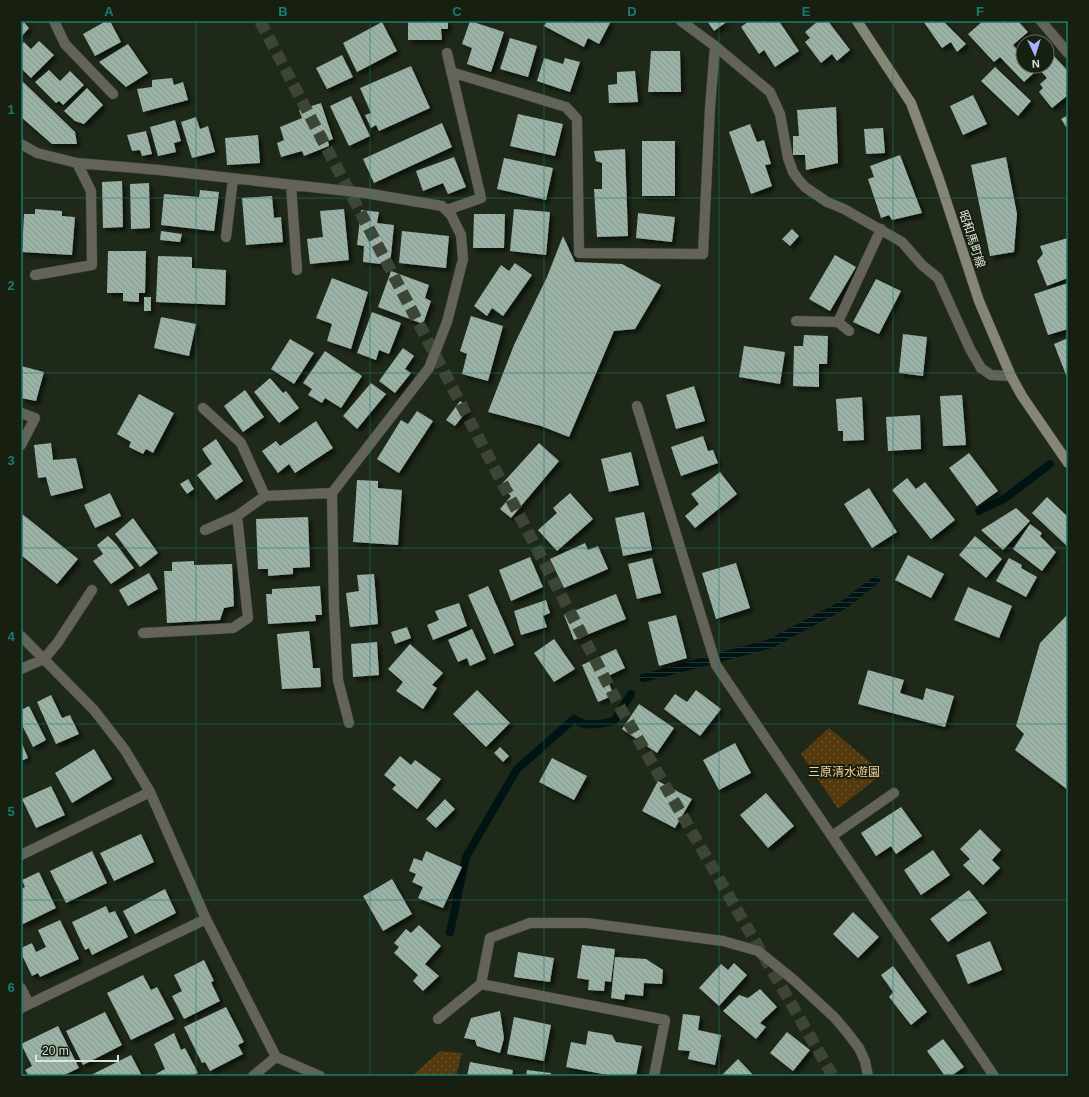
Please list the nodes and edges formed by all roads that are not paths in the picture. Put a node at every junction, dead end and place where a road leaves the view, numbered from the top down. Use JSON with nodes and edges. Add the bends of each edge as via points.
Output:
{"nodes":[{"id":1,"x":54,"y":21,"type":"edge"},
{"id":2,"x":681,"y":21,"type":"edge"},
{"id":3,"x":857,"y":21,"type":"edge"},
{"id":4,"x":1041,"y":21,"type":"edge"},
{"id":5,"x":715,"y":46,"type":"junction"},
{"id":6,"x":447,"y":53,"type":"dead end"},
{"id":7,"x":1068,"y":53,"type":"edge"},
{"id":8,"x":451,"y":72,"type":"junction"},
{"id":9,"x":113,"y":94,"type":"dead end"},
{"id":10,"x":21,"y":144,"type":"edge"},
{"id":11,"x":77,"y":163,"type":"junction"},
{"id":12,"x":233,"y":179,"type":"junction"},
{"id":13,"x":292,"y":185,"type":"junction"},
{"id":14,"x":447,"y":210,"type":"junction"},
{"id":15,"x":881,"y":229,"type":"junction"},
{"id":16,"x":226,"y":237,"type":"dead end"},
{"id":17,"x":297,"y":270,"type":"dead end"},
{"id":18,"x":35,"y":275,"type":"dead end"},
{"id":19,"x":796,"y":322,"type":"dead end"},
{"id":20,"x":838,"y":322,"type":"junction"},
{"id":21,"x":849,"y":330,"type":"dead end"},
{"id":22,"x":1011,"y":376,"type":"junction"},
{"id":23,"x":637,"y":406,"type":"dead end"},
{"id":24,"x":203,"y":408,"type":"dead end"},
{"id":25,"x":21,"y":413,"type":"edge"},
{"id":26,"x":21,"y":445,"type":"edge"},
{"id":27,"x":1068,"y":464,"type":"edge"},
{"id":28,"x":332,"y":493,"type":"junction"},
{"id":29,"x":265,"y":496,"type":"junction"},
{"id":30,"x":237,"y":516,"type":"junction"},
{"id":31,"x":205,"y":530,"type":"dead end"},
{"id":32,"x":92,"y":590,"type":"dead end"},
{"id":33,"x":143,"y":633,"type":"dead end"},
{"id":34,"x":21,"y":636,"type":"edge"},
{"id":35,"x":44,"y":659,"type":"junction"},
{"id":36,"x":21,"y":670,"type":"edge"},
{"id":37,"x":349,"y":723,"type":"dead end"},
{"id":38,"x":150,"y":792,"type":"junction"},
{"id":39,"x":894,"y":793,"type":"dead end"},
{"id":40,"x":832,"y":836,"type":"junction"},
{"id":41,"x":21,"y":855,"type":"edge"},
{"id":42,"x":206,"y":919,"type":"junction"},
{"id":43,"x":481,"y":984,"type":"junction"},
{"id":44,"x":21,"y":988,"type":"edge"},
{"id":45,"x":25,"y":1006,"type":"edge"},
{"id":46,"x":438,"y":1019,"type":"dead end"},
{"id":47,"x":276,"y":1057,"type":"junction"},
{"id":48,"x":253,"y":1076,"type":"edge"},
{"id":49,"x":320,"y":1076,"type":"edge"},
{"id":50,"x":654,"y":1076,"type":"edge"},
{"id":51,"x":868,"y":1076,"type":"edge"},
{"id":52,"x":994,"y":1076,"type":"edge"}],
"edges":[{"from":1,"to":9,"type":"street","via":[[65,44]]},
{"from":2,"to":5,"type":"street"},
{"from":3,"to":22,"type":"main road","name":"昭和馬町線","via":[[911,103],[979,301]]},
{"from":4,"to":7,"type":"street"},
{"from":5,"to":8,"type":"street","via":[[703,254],[579,253],[577,119],[566,107]]},
{"from":5,"to":15,"type":"street","via":[[770,92],[780,114],[788,158],[798,179],[827,202]]},
{"from":6,"to":8,"type":"street"},
{"from":8,"to":14,"type":"street","via":[[481,198]]},
{"from":10,"to":11,"type":"street","via":[[36,153]]},
{"from":11,"to":12,"type":"street"},
{"from":11,"to":18,"type":"street","via":[[91,191],[92,265]]},
{"from":12,"to":13,"type":"street"},
{"from":12,"to":16,"type":"street"},
{"from":13,"to":14,"type":"street","via":[[365,193],[442,206]]},
{"from":13,"to":17,"type":"street"},
{"from":14,"to":28,"type":"street","via":[[460,235],[463,259],[447,322],[429,368]]},
{"from":15,"to":20,"type":"street"},
{"from":15,"to":22,"type":"street","via":[[902,242],[922,265],[938,278],[981,368],[992,375]]},
{"from":19,"to":20,"type":"street"},
{"from":20,"to":21,"type":"street"},
{"from":22,"to":27,"type":"main road","name":"昭和馬町線"},
{"from":23,"to":40,"type":"street","via":[[716,665]]},
{"from":24,"to":29,"type":"street","via":[[241,443]]},
{"from":25,"to":26,"type":"street","via":[[36,418]]},
{"from":28,"to":29,"type":"street"},
{"from":28,"to":37,"type":"street","via":[[338,680]]},
{"from":29,"to":30,"type":"street"},
{"from":30,"to":31,"type":"street"},
{"from":30,"to":33,"type":"street","via":[[248,618],[233,628]]},
{"from":32,"to":35,"type":"street"},
{"from":34,"to":35,"type":"street"},
{"from":35,"to":36,"type":"street"},
{"from":35,"to":38,"type":"street","via":[[94,710],[125,750]]},
{"from":38,"to":41,"type":"street"},
{"from":38,"to":42,"type":"street"},
{"from":39,"to":40,"type":"street"},
{"from":40,"to":52,"type":"street"},
{"from":42,"to":45,"type":"street"},
{"from":42,"to":47,"type":"street"},
{"from":43,"to":46,"type":"street"},
{"from":43,"to":50,"type":"street","via":[[665,1020]]},
{"from":43,"to":51,"type":"street","via":[[490,938],[530,923],[587,923],[736,944],[758,951],[834,1017],[859,1048],[865,1060]]},
{"from":44,"to":45,"type":"street"},
{"from":47,"to":48,"type":"street"},
{"from":47,"to":49,"type":"street"}]}
